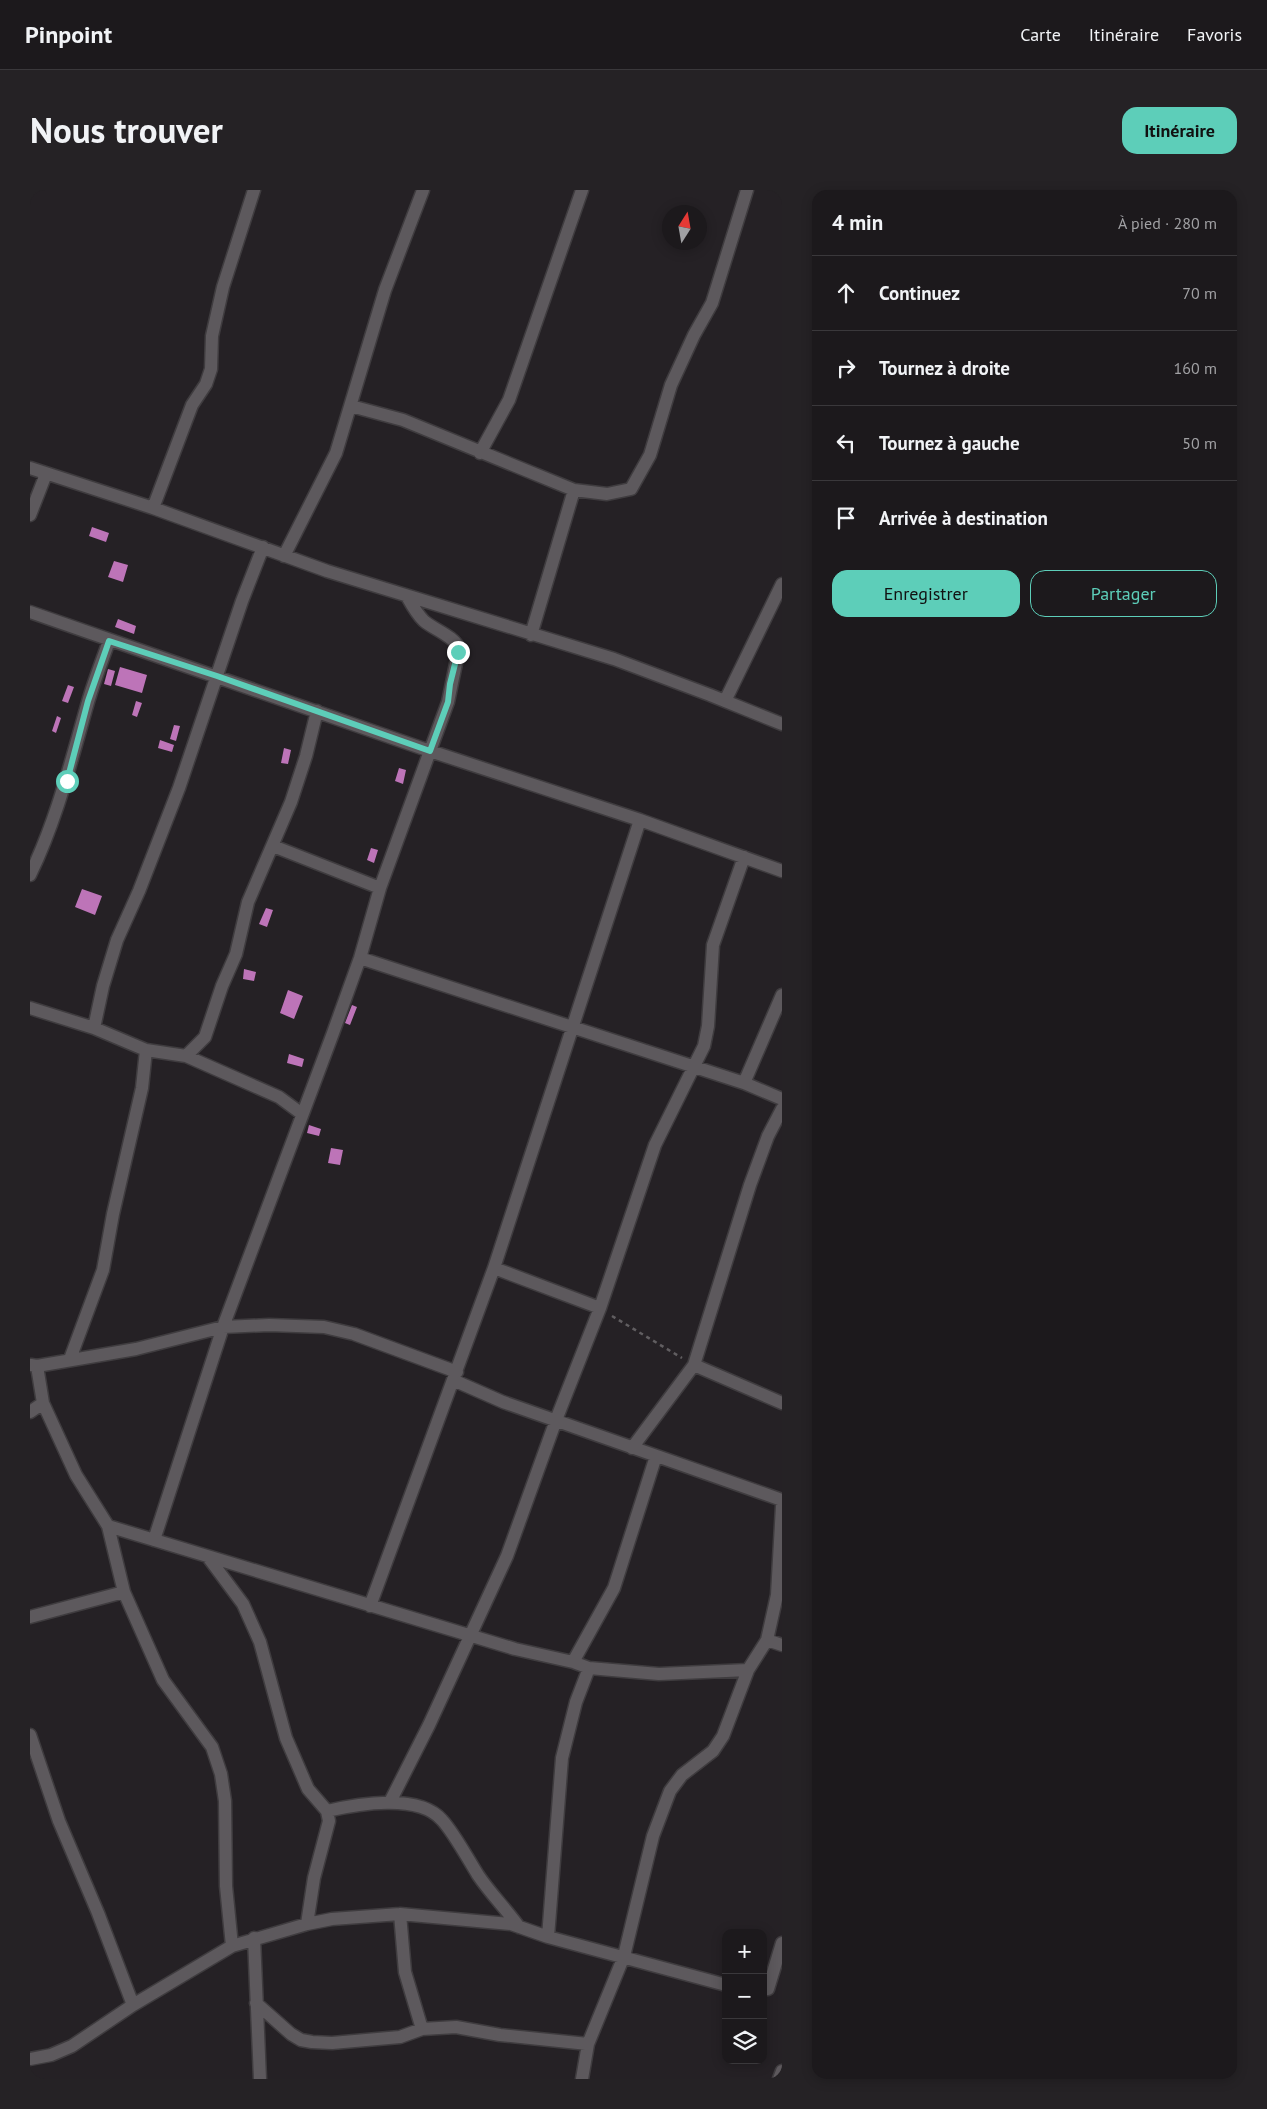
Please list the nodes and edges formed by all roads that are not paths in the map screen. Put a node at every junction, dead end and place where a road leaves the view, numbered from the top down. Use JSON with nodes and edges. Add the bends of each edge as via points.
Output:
{"nodes":[{"id":1,"x":254,"y":190,"type":"edge"},
{"id":2,"x":423,"y":190,"type":"edge"},
{"id":3,"x":582,"y":190,"type":"edge"},
{"id":4,"x":747,"y":190,"type":"edge"},
{"id":5,"x":351,"y":406,"type":"junction"},
{"id":6,"x":480,"y":453,"type":"junction"},
{"id":7,"x":30,"y":468,"type":"edge"},
{"id":8,"x":46,"y":474,"type":"junction"},
{"id":9,"x":574,"y":490,"type":"junction"},
{"id":10,"x":153,"y":508,"type":"junction"},
{"id":11,"x":30,"y":515,"type":"edge"},
{"id":12,"x":263,"y":547,"type":"junction"},
{"id":13,"x":284,"y":556,"type":"junction"},
{"id":14,"x":782,"y":584,"type":"edge"},
{"id":15,"x":408,"y":598,"type":"junction"},
{"id":16,"x":30,"y":612,"type":"edge"},
{"id":17,"x":531,"y":635,"type":"junction"},
{"id":18,"x":109,"y":641,"type":"junction"},
{"id":19,"x":217,"y":676,"type":"junction"},
{"id":20,"x":725,"y":701,"type":"junction"},
{"id":21,"x":317,"y":711,"type":"junction"},
{"id":22,"x":782,"y":724,"type":"edge"},
{"id":23,"x":430,"y":751,"type":"junction"},
{"id":24,"x":640,"y":820,"type":"junction"},
{"id":25,"x":273,"y":846,"type":"junction"},
{"id":26,"x":744,"y":857,"type":"junction"},
{"id":27,"x":782,"y":871,"type":"edge"},
{"id":28,"x":30,"y":875,"type":"edge"},
{"id":29,"x":380,"y":888,"type":"junction"},
{"id":30,"x":360,"y":958,"type":"junction"},
{"id":31,"x":782,"y":995,"type":"edge"},
{"id":32,"x":30,"y":1008,"type":"edge"},
{"id":33,"x":572,"y":1027,"type":"junction"},
{"id":34,"x":94,"y":1028,"type":"junction"},
{"id":35,"x":146,"y":1050,"type":"junction"},
{"id":36,"x":186,"y":1056,"type":"junction"},
{"id":37,"x":691,"y":1068,"type":"junction"},
{"id":38,"x":744,"y":1084,"type":"junction"},
{"id":39,"x":782,"y":1099,"type":"edge"},
{"id":40,"x":782,"y":1108,"type":"edge"},
{"id":41,"x":302,"y":1114,"type":"junction"},
{"id":42,"x":494,"y":1268,"type":"junction"},
{"id":43,"x":600,"y":1308,"type":"junction"},
{"id":44,"x":223,"y":1327,"type":"junction"},
{"id":45,"x":70,"y":1359,"type":"junction"},
{"id":46,"x":34,"y":1365,"type":"edge"},
{"id":47,"x":694,"y":1365,"type":"junction"},
{"id":48,"x":455,"y":1376,"type":"junction"},
{"id":49,"x":43,"y":1403,"type":"junction"},
{"id":50,"x":782,"y":1403,"type":"edge"},
{"id":51,"x":30,"y":1412,"type":"edge"},
{"id":52,"x":556,"y":1420,"type":"junction"},
{"id":53,"x":632,"y":1448,"type":"junction"},
{"id":54,"x":656,"y":1456,"type":"junction"},
{"id":55,"x":782,"y":1500,"type":"edge"},
{"id":56,"x":782,"y":1506,"type":"edge"},
{"id":57,"x":108,"y":1526,"type":"junction"},
{"id":58,"x":154,"y":1540,"type":"junction"},
{"id":59,"x":208,"y":1557,"type":"junction"},
{"id":60,"x":124,"y":1592,"type":"junction"},
{"id":61,"x":370,"y":1606,"type":"junction"},
{"id":62,"x":30,"y":1616,"type":"edge"},
{"id":63,"x":470,"y":1635,"type":"junction"},
{"id":64,"x":767,"y":1640,"type":"junction"},
{"id":65,"x":782,"y":1646,"type":"edge"},
{"id":66,"x":573,"y":1662,"type":"junction"},
{"id":67,"x":588,"y":1668,"type":"junction"},
{"id":68,"x":748,"y":1670,"type":"junction"},
{"id":69,"x":30,"y":1735,"type":"edge"},
{"id":70,"x":390,"y":1802,"type":"junction"},
{"id":71,"x":328,"y":1811,"type":"junction"},
{"id":72,"x":400,"y":1914,"type":"junction"},
{"id":73,"x":307,"y":1924,"type":"junction"},
{"id":74,"x":519,"y":1926,"type":"junction"},
{"id":75,"x":548,"y":1937,"type":"junction"},
{"id":76,"x":254,"y":1938,"type":"junction"},
{"id":77,"x":782,"y":1943,"type":"edge"},
{"id":78,"x":232,"y":1946,"type":"junction"},
{"id":79,"x":624,"y":1956,"type":"junction"},
{"id":80,"x":722,"y":1984,"type":"edge"},
{"id":81,"x":782,"y":1985,"type":"edge"},
{"id":82,"x":767,"y":1986,"type":"edge"},
{"id":83,"x":767,"y":1989,"type":"edge"},
{"id":84,"x":256,"y":2003,"type":"junction"},
{"id":85,"x":133,"y":2005,"type":"junction"},
{"id":86,"x":422,"y":2028,"type":"junction"},
{"id":87,"x":588,"y":2044,"type":"junction"},
{"id":88,"x":30,"y":2058,"type":"edge"},
{"id":89,"x":782,"y":2071,"type":"edge"},
{"id":90,"x":260,"y":2079,"type":"edge"},
{"id":91,"x":582,"y":2079,"type":"edge"},
{"id":92,"x":779,"y":2079,"type":"edge"}],
"edges":[{"from":1,"to":10,"type":"street","via":[[223,287],[212,336],[211,369],[206,384],[192,405]]},
{"from":2,"to":5,"type":"street","via":[[385,290]]},
{"from":3,"to":6,"type":"street","via":[[509,400]]},
{"from":4,"to":9,"type":"street","via":[[712,303],[671,386],[650,455],[631,489],[607,494]]},
{"from":5,"to":6,"type":"street","via":[[403,420]]},
{"from":5,"to":13,"type":"street","via":[[336,453]]},
{"from":6,"to":9,"type":"street"},
{"from":7,"to":8,"type":"street"},
{"from":8,"to":10,"type":"street"},
{"from":8,"to":11,"type":"street"},
{"from":9,"to":17,"type":"street"},
{"from":10,"to":12,"type":"street"},
{"from":12,"to":13,"type":"street"},
{"from":12,"to":19,"type":"street"},
{"from":13,"to":15,"type":"street"},
{"from":14,"to":20,"type":"street"},
{"from":15,"to":17,"type":"street"},
{"from":15,"to":23,"type":"street","via":[[415,612],[456,642],[458,648],[448,702]]},
{"from":16,"to":18,"type":"street"},
{"from":17,"to":20,"type":"street","via":[[614,660]]},
{"from":18,"to":19,"type":"street"},
{"from":18,"to":28,"type":"street","via":[[88,701],[67,781]]},
{"from":19,"to":21,"type":"street"},
{"from":19,"to":34,"type":"street","via":[[179,788],[114,946]]},
{"from":20,"to":22,"type":"street"},
{"from":21,"to":23,"type":"street"},
{"from":21,"to":25,"type":"street","via":[[303,765]]},
{"from":23,"to":24,"type":"street"},
{"from":23,"to":29,"type":"street"},
{"from":24,"to":26,"type":"street"},
{"from":24,"to":33,"type":"street"},
{"from":25,"to":29,"type":"street"},
{"from":25,"to":36,"type":"street","via":[[248,902],[236,954],[205,1037]]},
{"from":26,"to":27,"type":"street"},
{"from":26,"to":37,"type":"street","via":[[712,945],[708,1026],[704,1046]]},
{"from":29,"to":30,"type":"street"},
{"from":30,"to":33,"type":"street"},
{"from":30,"to":41,"type":"street"},
{"from":31,"to":38,"type":"street"},
{"from":32,"to":34,"type":"street"},
{"from":33,"to":37,"type":"street"},
{"from":33,"to":42,"type":"street"},
{"from":34,"to":35,"type":"street"},
{"from":35,"to":36,"type":"street"},
{"from":35,"to":45,"type":"street","via":[[142,1088],[103,1270]]},
{"from":36,"to":41,"type":"street","via":[[279,1097]]},
{"from":37,"to":38,"type":"street"},
{"from":37,"to":43,"type":"street","via":[[655,1145]]},
{"from":38,"to":39,"type":"street"},
{"from":40,"to":47,"type":"street","via":[[750,1185]]},
{"from":41,"to":44,"type":"street"},
{"from":42,"to":43,"type":"street"},
{"from":42,"to":48,"type":"street"},
{"from":43,"to":52,"type":"street"},
{"from":44,"to":45,"type":"street","via":[[136,1349]]},
{"from":44,"to":48,"type":"street","via":[[324,1327],[354,1334]]},
{"from":44,"to":58,"type":"street"},
{"from":45,"to":46,"type":"street"},
{"from":46,"to":49,"type":"street"},
{"from":47,"to":50,"type":"street"},
{"from":47,"to":53,"type":"street"},
{"from":48,"to":52,"type":"street","via":[[503,1402]]},
{"from":48,"to":61,"type":"street"},
{"from":49,"to":51,"type":"street"},
{"from":49,"to":57,"type":"street","via":[[76,1475]]},
{"from":52,"to":53,"type":"street"},
{"from":52,"to":63,"type":"street","via":[[507,1556]]},
{"from":53,"to":54,"type":"street"},
{"from":54,"to":55,"type":"street"},
{"from":54,"to":66,"type":"street","via":[[614,1588]]},
{"from":56,"to":64,"type":"street","via":[[777,1595]]},
{"from":57,"to":58,"type":"street"},
{"from":57,"to":60,"type":"street"},
{"from":58,"to":59,"type":"street"},
{"from":59,"to":61,"type":"street"},
{"from":59,"to":71,"type":"street","via":[[243,1604],[260,1642],[286,1738],[308,1789]]},
{"from":60,"to":62,"type":"street"},
{"from":60,"to":78,"type":"street","via":[[163,1680],[212,1747],[221,1774]]},
{"from":61,"to":63,"type":"street"},
{"from":63,"to":66,"type":"street"},
{"from":63,"to":70,"type":"street"},
{"from":64,"to":65,"type":"street"},
{"from":64,"to":68,"type":"street"},
{"from":66,"to":67,"type":"street"},
{"from":67,"to":68,"type":"street","via":[[659,1674]]},
{"from":67,"to":75,"type":"street","via":[[562,1758]]},
{"from":68,"to":79,"type":"street","via":[[723,1736],[713,1751],[682,1775],[670,1791],[652,1836]]},
{"from":69,"to":85,"type":"street","via":[[60,1821]]},
{"from":70,"to":71,"type":"street","via":[[358,1804]]},
{"from":70,"to":74,"type":"street","via":[[430,1812],[442,1819],[480,1878]]},
{"from":71,"to":73,"type":"street","via":[[330,1821],[314,1878]]},
{"from":72,"to":73,"type":"street"},
{"from":72,"to":74,"type":"street"},
{"from":72,"to":86,"type":"street","via":[[405,1972]]},
{"from":73,"to":76,"type":"street"},
{"from":74,"to":75,"type":"street"},
{"from":75,"to":79,"type":"street"},
{"from":76,"to":78,"type":"street"},
{"from":76,"to":84,"type":"street"},
{"from":77,"to":82,"type":"street"},
{"from":78,"to":85,"type":"street"},
{"from":79,"to":80,"type":"street"},
{"from":79,"to":87,"type":"street"},
{"from":81,"to":83,"type":"street"},
{"from":84,"to":86,"type":"street","via":[[291,2034],[312,2042],[400,2037]]},
{"from":84,"to":90,"type":"street"},
{"from":85,"to":88,"type":"street","via":[[72,2046],[51,2055]]},
{"from":86,"to":87,"type":"street","via":[[456,2026],[500,2035]]},
{"from":87,"to":91,"type":"street"},
{"from":89,"to":92,"type":"street"}]}
